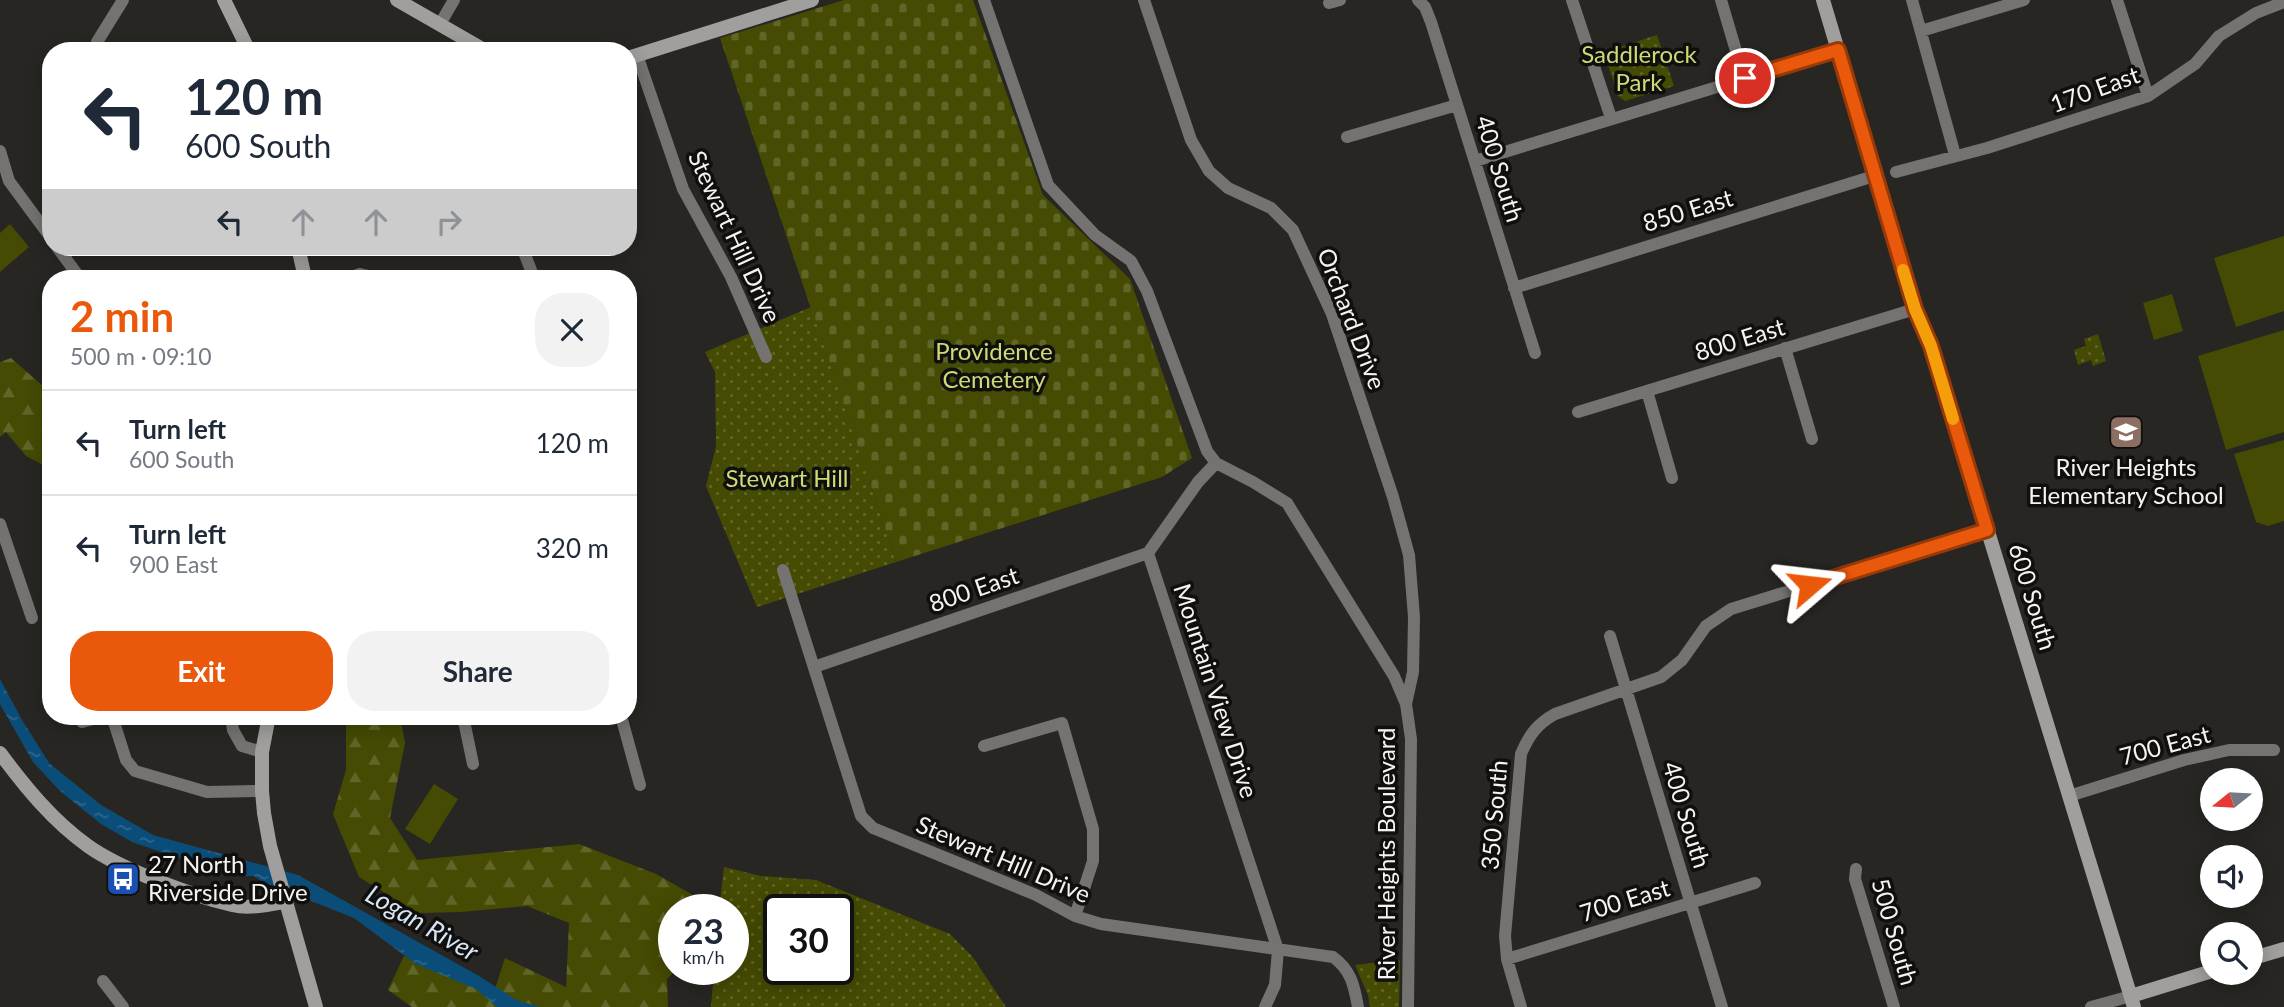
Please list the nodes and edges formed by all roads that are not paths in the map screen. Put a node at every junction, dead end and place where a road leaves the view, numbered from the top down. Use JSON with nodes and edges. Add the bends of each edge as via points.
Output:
{"nodes":[{"id":1,"x":123,"y":0,"type":"edge"},
{"id":2,"x":397,"y":0,"type":"edge"},
{"id":3,"x":454,"y":0,"type":"edge"},
{"id":4,"x":811,"y":0,"type":"edge"},
{"id":5,"x":984,"y":0,"type":"edge"},
{"id":6,"x":1144,"y":0,"type":"edge"},
{"id":7,"x":1418,"y":0,"type":"edge"},
{"id":8,"x":1572,"y":0,"type":"edge"},
{"id":9,"x":1721,"y":0,"type":"edge"},
{"id":10,"x":1823,"y":0,"type":"edge"},
{"id":11,"x":1912,"y":0,"type":"edge"},
{"id":12,"x":2024,"y":0,"type":"edge"},
{"id":13,"x":2117,"y":0,"type":"edge"},
{"id":14,"x":229,"y":1,"type":"edge"},
{"id":15,"x":2284,"y":2,"type":"edge"},
{"id":16,"x":2254,"y":6,"type":"edge"},
{"id":17,"x":440,"y":24,"type":"junction"},
{"id":18,"x":1921,"y":31,"type":"junction"},
{"id":19,"x":97,"y":42,"type":"dead end"},
{"id":20,"x":245,"y":42,"type":"edge"},
{"id":21,"x":471,"y":42,"type":"edge"},
{"id":22,"x":1838,"y":50,"type":"junction"},
{"id":23,"x":637,"y":55,"type":"edge"},
{"id":24,"x":637,"y":67,"type":"edge"},
{"id":25,"x":1745,"y":78,"type":"junction"},
{"id":26,"x":2148,"y":96,"type":"junction"},
{"id":27,"x":1458,"y":105,"type":"junction"},
{"id":28,"x":1611,"y":118,"type":"junction"},
{"id":29,"x":1347,"y":137,"type":"dead end"},
{"id":30,"x":0,"y":152,"type":"edge"},
{"id":31,"x":1955,"y":155,"type":"junction"},
{"id":32,"x":1475,"y":161,"type":"junction"},
{"id":33,"x":1896,"y":172,"type":"dead end"},
{"id":34,"x":1874,"y":176,"type":"junction"},
{"id":35,"x":42,"y":226,"type":"edge"},
{"id":36,"x":1514,"y":288,"type":"junction"},
{"id":37,"x":1915,"y":309,"type":"junction"},
{"id":38,"x":1785,"y":348,"type":"junction"},
{"id":39,"x":1535,"y":353,"type":"dead end"},
{"id":40,"x":766,"y":358,"type":"dead end"},
{"id":41,"x":1647,"y":391,"type":"junction"},
{"id":42,"x":1578,"y":412,"type":"dead end"},
{"id":43,"x":1812,"y":439,"type":"dead end"},
{"id":44,"x":1216,"y":463,"type":"junction"},
{"id":45,"x":1672,"y":478,"type":"dead end"},
{"id":46,"x":0,"y":524,"type":"edge"},
{"id":47,"x":1987,"y":530,"type":"junction"},
{"id":48,"x":1148,"y":553,"type":"junction"},
{"id":49,"x":783,"y":570,"type":"dead end"},
{"id":50,"x":32,"y":618,"type":"dead end"},
{"id":51,"x":1610,"y":636,"type":"dead end"},
{"id":52,"x":814,"y":667,"type":"junction"},
{"id":53,"x":1626,"y":691,"type":"junction"},
{"id":54,"x":1406,"y":704,"type":"junction"},
{"id":55,"x":115,"y":725,"type":"edge"},
{"id":56,"x":232,"y":725,"type":"edge"},
{"id":57,"x":267,"y":725,"type":"edge"},
{"id":58,"x":465,"y":725,"type":"edge"},
{"id":59,"x":623,"y":725,"type":"edge"},
{"id":60,"x":984,"y":746,"type":"dead end"},
{"id":61,"x":2274,"y":750,"type":"dead end"},
{"id":62,"x":262,"y":752,"type":"junction"},
{"id":63,"x":0,"y":753,"type":"edge"},
{"id":64,"x":473,"y":764,"type":"dead end"},
{"id":65,"x":639,"y":785,"type":"dead end"},
{"id":66,"x":262,"y":791,"type":"junction"},
{"id":67,"x":2069,"y":796,"type":"junction"},
{"id":68,"x":1856,"y":869,"type":"dead end"},
{"id":69,"x":1755,"y":883,"type":"dead end"},
{"id":70,"x":285,"y":901,"type":"junction"},
{"id":71,"x":1690,"y":903,"type":"junction"},
{"id":72,"x":1075,"y":916,"type":"junction"},
{"id":73,"x":2284,"y":948,"type":"edge"},
{"id":74,"x":1278,"y":950,"type":"junction"},
{"id":75,"x":2263,"y":955,"type":"edge"},
{"id":76,"x":1507,"y":959,"type":"junction"},
{"id":77,"x":2200,"y":976,"type":"edge"},
{"id":78,"x":103,"y":981,"type":"dead end"},
{"id":79,"x":2132,"y":1002,"type":"edge"},
{"id":80,"x":123,"y":1007,"type":"edge"},
{"id":81,"x":316,"y":1007,"type":"edge"},
{"id":82,"x":1265,"y":1007,"type":"edge"},
{"id":83,"x":1358,"y":1007,"type":"edge"},
{"id":84,"x":1408,"y":1007,"type":"edge"},
{"id":85,"x":1521,"y":1007,"type":"edge"},
{"id":86,"x":1722,"y":1007,"type":"edge"},
{"id":87,"x":1894,"y":1007,"type":"edge"},
{"id":88,"x":2091,"y":1007,"type":"edge"}],
"edges":[{"from":1,"to":19,"type":"street"},
{"from":2,"to":17,"type":"street"},
{"from":3,"to":17,"type":"street"},
{"from":4,"to":23,"type":"street"},
{"from":5,"to":44,"type":"street","via":[[1048,185],[1095,235],[1131,261],[1147,291],[1207,451]]},
{"from":6,"to":54,"type":"street","name":"Orchard Drive","via":[[1191,140],[1209,171],[1228,187],[1271,208],[1293,230],[1332,313],[1409,555],[1413,672]]},
{"from":7,"to":27,"type":"street","name":"400 South","via":[[1431,22]]},
{"from":8,"to":28,"type":"street"},
{"from":9,"to":25,"type":"street"},
{"from":10,"to":22,"type":"street","name":"600 South"},
{"from":11,"to":18,"type":"street"},
{"from":12,"to":18,"type":"street"},
{"from":13,"to":26,"type":"street"},
{"from":14,"to":20,"type":"street"},
{"from":15,"to":16,"type":"street","name":"170 East"},
{"from":16,"to":26,"type":"street","name":"170 East","via":[[2195,64]]},
{"from":17,"to":21,"type":"street"},
{"from":18,"to":31,"type":"street"},
{"from":22,"to":25,"type":"street"},
{"from":22,"to":34,"type":"street","name":"600 South"},
{"from":24,"to":40,"type":"street","name":"Stewart Hill Drive","via":[[683,189],[732,277]]},
{"from":25,"to":28,"type":"street"},
{"from":26,"to":31,"type":"street","name":"170 East"},
{"from":27,"to":29,"type":"street"},
{"from":27,"to":32,"type":"street","name":"400 South"},
{"from":28,"to":32,"type":"street"},
{"from":30,"to":35,"type":"street","via":[[9,181]]},
{"from":31,"to":33,"type":"street","name":"170 East"},
{"from":32,"to":36,"type":"street","name":"400 South"},
{"from":34,"to":36,"type":"street","name":"850 East"},
{"from":34,"to":37,"type":"street","name":"600 South"},
{"from":36,"to":39,"type":"street","name":"400 South"},
{"from":37,"to":38,"type":"street","name":"800 East"},
{"from":37,"to":47,"type":"street","name":"600 South","via":[[1931,346]]},
{"from":38,"to":41,"type":"street","name":"800 East"},
{"from":38,"to":43,"type":"street"},
{"from":41,"to":42,"type":"street","name":"800 East"},
{"from":41,"to":45,"type":"street"},
{"from":44,"to":48,"type":"street"},
{"from":44,"to":54,"type":"street","name":"River Heights Boulevard","via":[[1287,503],[1394,676]]},
{"from":46,"to":50,"type":"street"},
{"from":47,"to":53,"type":"street","name":"350 South","via":[[1731,609],[1706,626],[1682,660],[1661,677]]},
{"from":47,"to":67,"type":"street","name":"600 South"},
{"from":48,"to":52,"type":"street","name":"800 East"},
{"from":48,"to":74,"type":"street","name":"Mountain View Drive"},
{"from":49,"to":52,"type":"street","name":"Stewart Hill Drive"},
{"from":51,"to":53,"type":"street","name":"400 South"},
{"from":52,"to":72,"type":"street","name":"Stewart Hill Drive","via":[[861,816],[873,828],[1036,895]]},
{"from":53,"to":71,"type":"street","name":"400 South"},
{"from":53,"to":76,"type":"street","name":"350 South","via":[[1555,714],[1528,737],[1521,754],[1505,936]]},
{"from":54,"to":84,"type":"street","name":"River Heights Boulevard","via":[[1411,739]]},
{"from":55,"to":66,"type":"street","via":[[126,760],[135,771],[207,792]]},
{"from":56,"to":62,"type":"street","via":[[243,746]]},
{"from":57,"to":62,"type":"street"},
{"from":58,"to":64,"type":"street"},
{"from":59,"to":65,"type":"street"},
{"from":60,"to":72,"type":"street","via":[[1062,723],[1093,829],[1093,861]]},
{"from":61,"to":67,"type":"street","name":"700 East","via":[[2230,750]]},
{"from":62,"to":66,"type":"street"},
{"from":63,"to":70,"type":"street","via":[[48,811],[89,846],[120,864],[234,905]]},
{"from":66,"to":70,"type":"street"},
{"from":67,"to":79,"type":"street","name":"600 South"},
{"from":68,"to":87,"type":"street","name":"500 South","via":[[1854,879]]},
{"from":69,"to":71,"type":"street","name":"700 East"},
{"from":70,"to":81,"type":"street"},
{"from":71,"to":76,"type":"street","name":"700 East"},
{"from":71,"to":86,"type":"street","name":"400 South"},
{"from":72,"to":74,"type":"street","name":"Stewart Hill Drive","via":[[1101,924]]},
{"from":73,"to":75,"type":"street"},
{"from":74,"to":82,"type":"street","via":[[1275,985]]},
{"from":74,"to":83,"type":"street","name":"Stewart Hill Drive","via":[[1332,957],[1346,966]]},
{"from":76,"to":85,"type":"street","name":"350 South"},
{"from":77,"to":79,"type":"street"},
{"from":78,"to":80,"type":"street"},
{"from":79,"to":88,"type":"street"}]}
